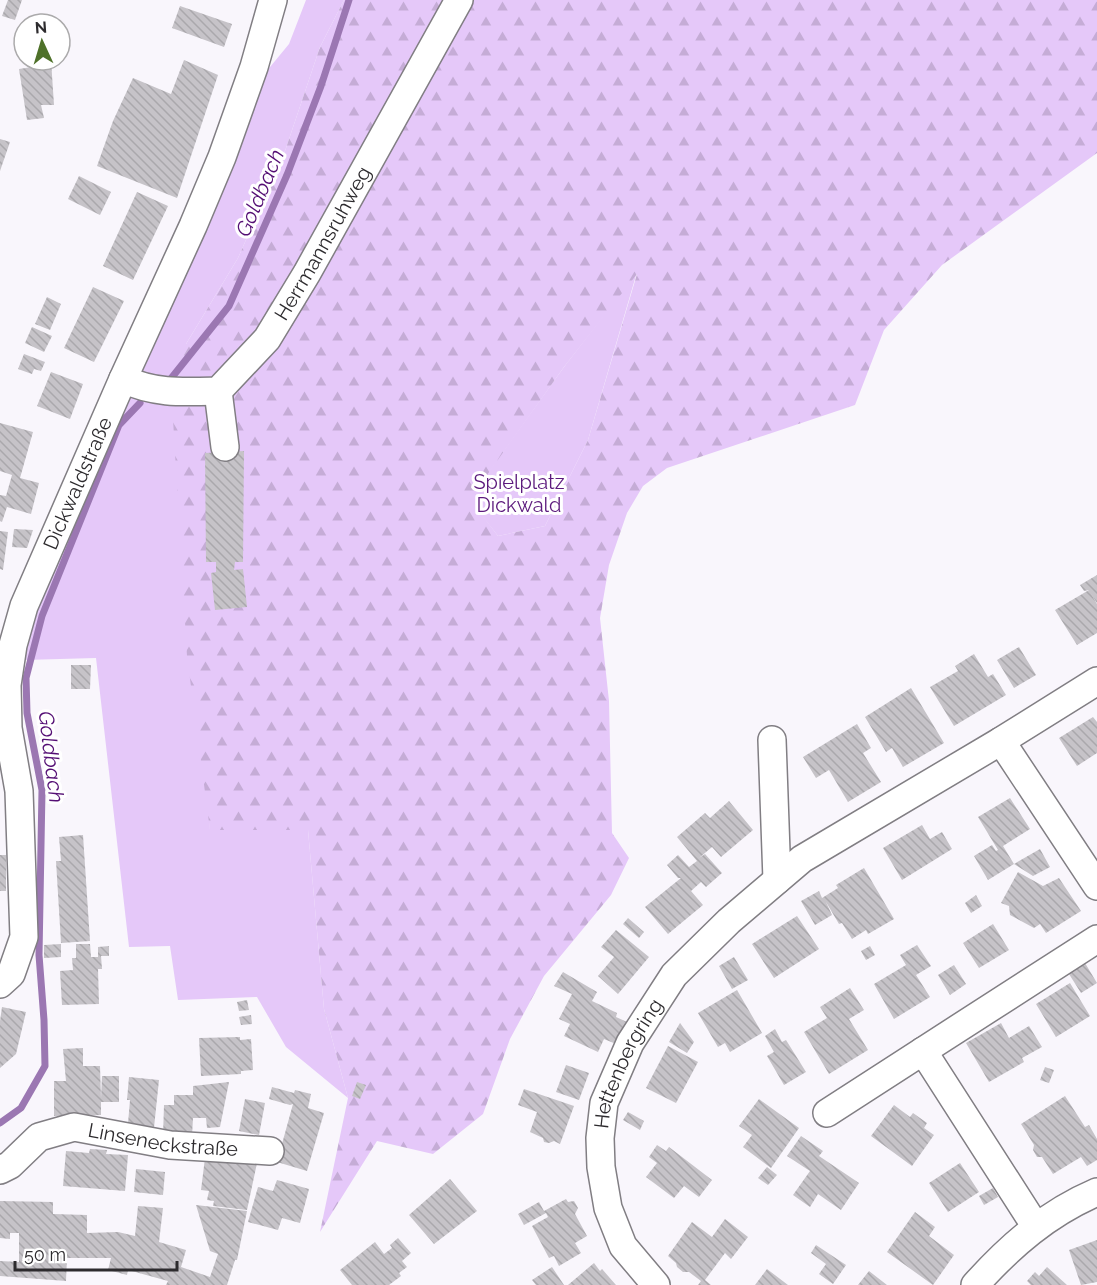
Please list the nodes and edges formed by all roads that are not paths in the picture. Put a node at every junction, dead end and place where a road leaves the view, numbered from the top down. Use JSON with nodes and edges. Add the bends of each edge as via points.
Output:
{"nodes":[{"id":1,"x":273,"y":0,"type":"edge"},
{"id":2,"x":459,"y":0,"type":"edge"},
{"id":3,"x":123,"y":380,"type":"junction"},
{"id":4,"x":218,"y":391,"type":"junction"},
{"id":5,"x":225,"y":447,"type":"dead end"},
{"id":6,"x":1097,"y":681,"type":"edge"},
{"id":7,"x":771,"y":740,"type":"dead end"},
{"id":8,"x":1000,"y":741,"type":"junction"},
{"id":9,"x":777,"y":880,"type":"junction"},
{"id":10,"x":1097,"y":886,"type":"edge"},
{"id":11,"x":1097,"y":939,"type":"edge"},
{"id":12,"x":0,"y":984,"type":"edge"},
{"id":13,"x":923,"y":1051,"type":"junction"},
{"id":14,"x":827,"y":1113,"type":"dead end"},
{"id":15,"x":270,"y":1151,"type":"dead end"},
{"id":16,"x":0,"y":1170,"type":"edge"},
{"id":17,"x":1097,"y":1192,"type":"edge"},
{"id":18,"x":1036,"y":1227,"type":"junction"},
{"id":19,"x":656,"y":1285,"type":"edge"},
{"id":20,"x":975,"y":1285,"type":"edge"}],
"edges":[{"from":1,"to":3,"type":"street","name":"Dickwaldstraße","via":[[222,157]]},
{"from":2,"to":4,"type":"street","name":"Herrmannsruhweg","via":[[267,339]]},
{"from":3,"to":4,"type":"street","via":[[143,388]]},
{"from":3,"to":12,"type":"street","name":"Dickwaldstraße","via":[[24,606],[13,645],[7,685],[8,729],[19,791],[24,937],[11,974]]},
{"from":4,"to":5,"type":"street"},
{"from":6,"to":8,"type":"street","name":"Hettenbergring"},
{"from":7,"to":9,"type":"street"},
{"from":8,"to":9,"type":"street","name":"Hettenbergring","via":[[802,859]]},
{"from":8,"to":10,"type":"street"},
{"from":9,"to":19,"type":"street","name":"Hettenbergring","via":[[674,975],[630,1043],[604,1103],[601,1167],[608,1208],[623,1246]]},
{"from":11,"to":13,"type":"street"},
{"from":13,"to":14,"type":"street"},
{"from":13,"to":18,"type":"street"},
{"from":15,"to":16,"type":"street","name":"Linseneckstraße","via":[[171,1145],[74,1127],[39,1137]]},
{"from":17,"to":18,"type":"street","via":[[1069,1204]]},
{"from":18,"to":20,"type":"street"}]}
